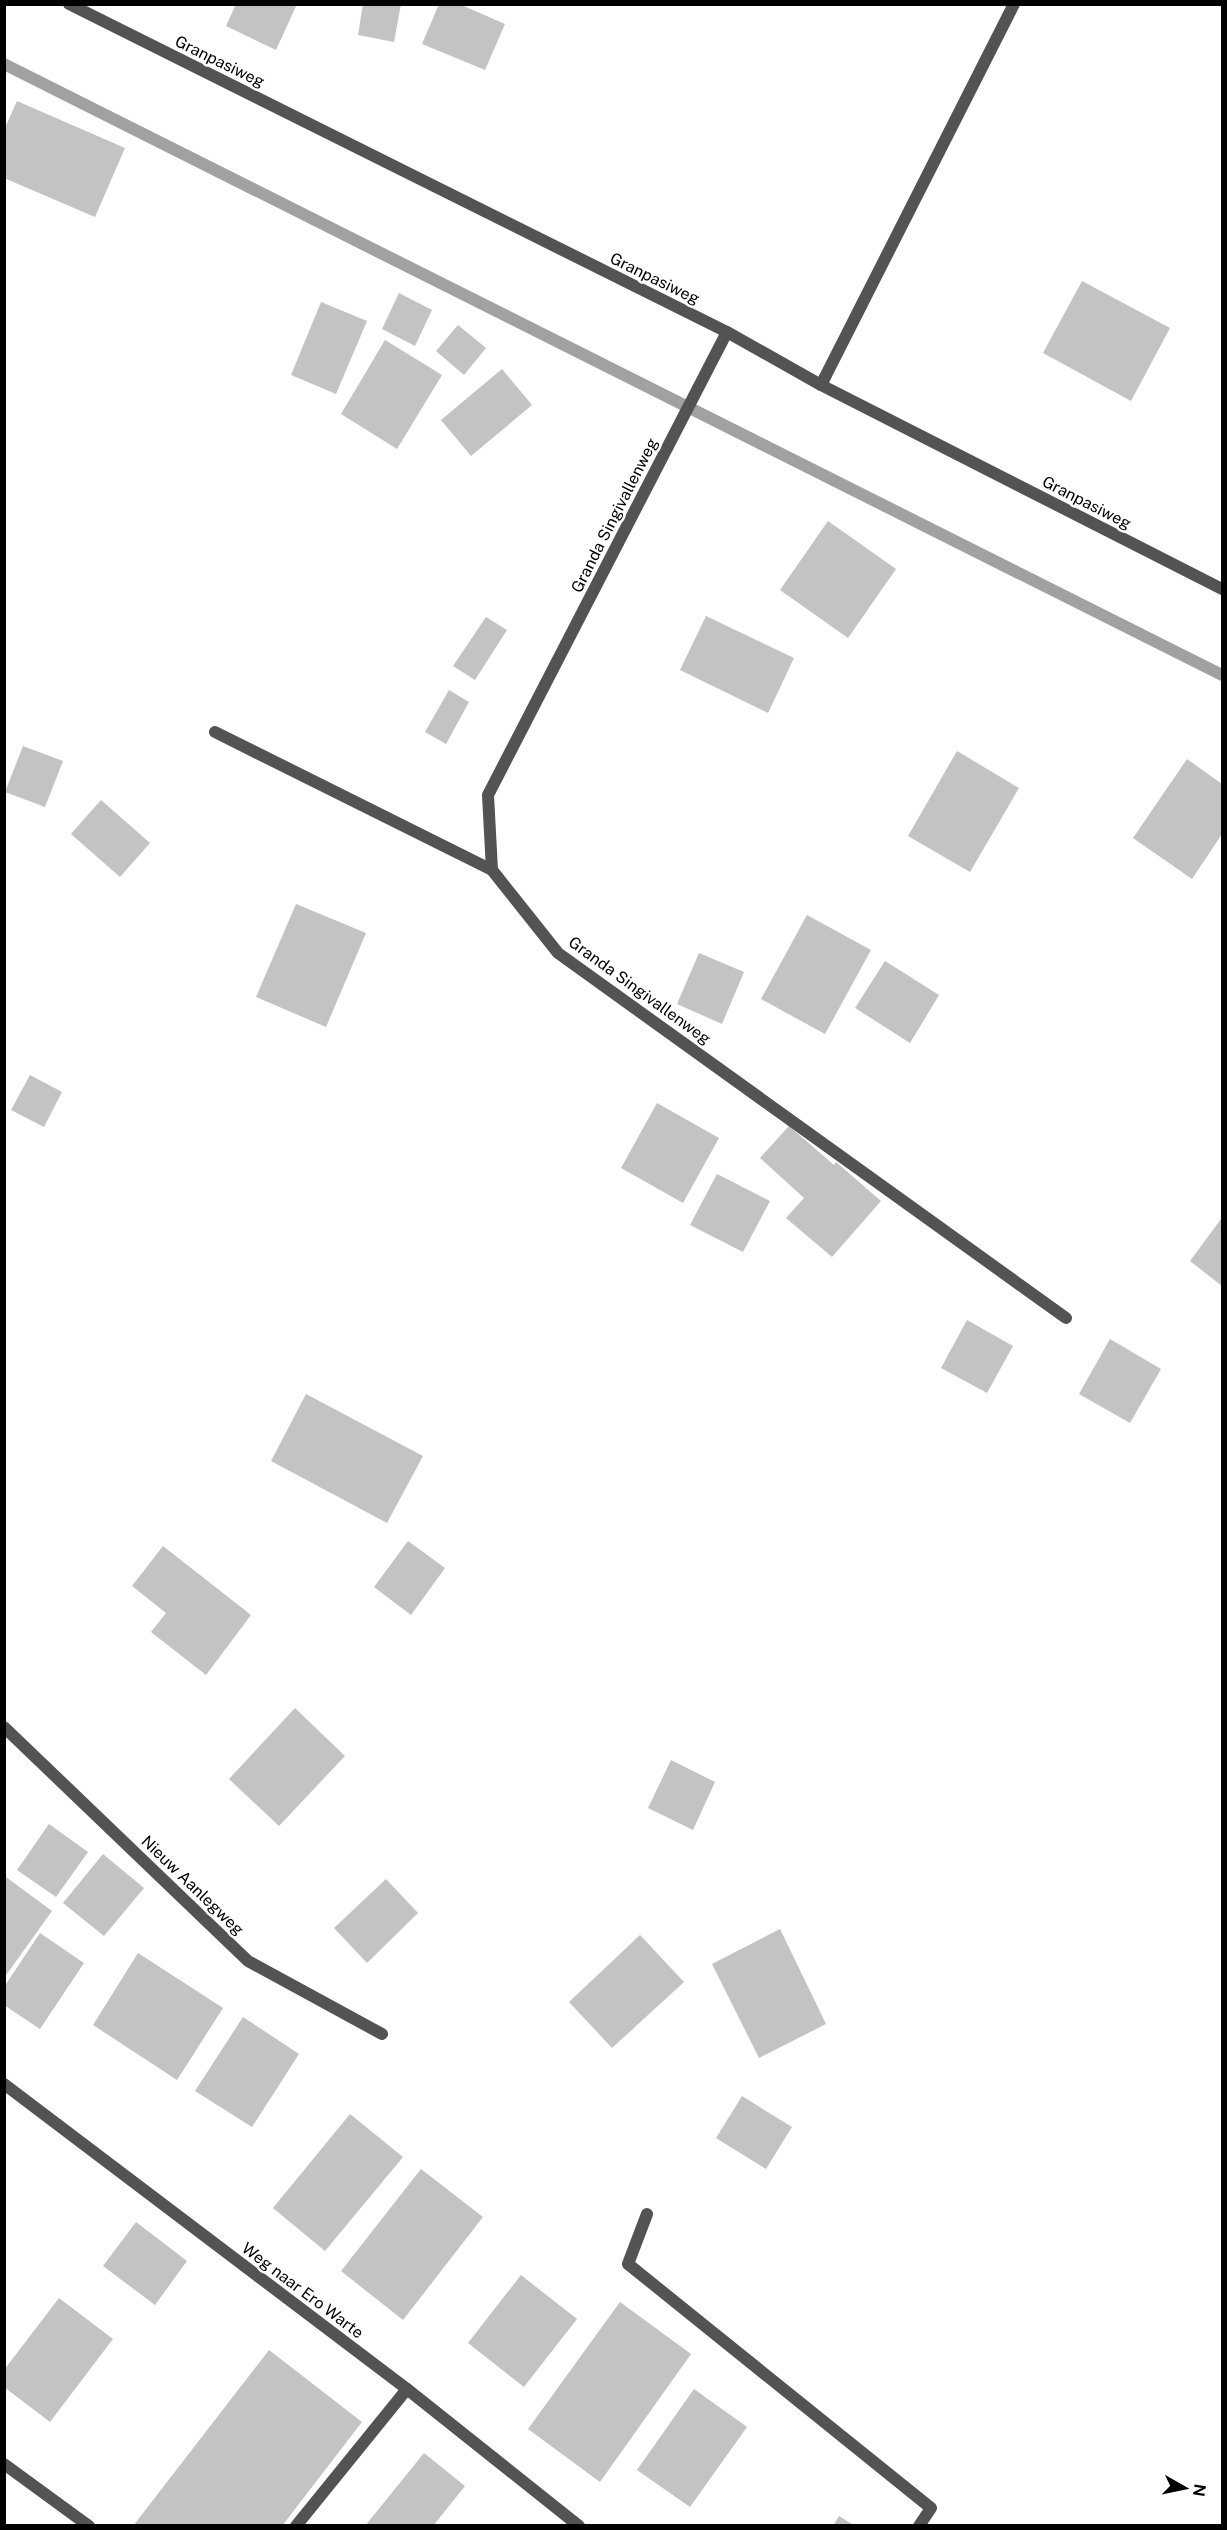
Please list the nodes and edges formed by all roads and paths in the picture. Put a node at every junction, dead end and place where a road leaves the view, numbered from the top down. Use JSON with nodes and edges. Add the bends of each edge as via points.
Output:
{"nodes":[{"id":1,"x":69,"y":4,"type":"edge"},
{"id":2,"x":1014,"y":4,"type":"edge"},
{"id":3,"x":727,"y":332,"type":"junction"},
{"id":4,"x":821,"y":386,"type":"junction"},
{"id":5,"x":1222,"y":589,"type":"edge"},
{"id":6,"x":215,"y":732,"type":"dead end"},
{"id":7,"x":492,"y":870,"type":"junction"},
{"id":8,"x":1066,"y":1318,"type":"dead end"},
{"id":9,"x":4,"y":1727,"type":"edge"},
{"id":10,"x":382,"y":2034,"type":"dead end"},
{"id":11,"x":4,"y":2085,"type":"edge"},
{"id":12,"x":648,"y":2214,"type":"dead end"},
{"id":13,"x":407,"y":2389,"type":"junction"},
{"id":14,"x":4,"y":2464,"type":"edge"},
{"id":15,"x":89,"y":2526,"type":"edge"},
{"id":16,"x":296,"y":2526,"type":"edge"},
{"id":17,"x":579,"y":2526,"type":"edge"},
{"id":18,"x":919,"y":2526,"type":"edge"}],
"edges":[{"from":1,"to":3,"type":"street","name":"Granpasiweg"},
{"from":2,"to":4,"type":"street"},
{"from":3,"to":4,"type":"street","name":"Granpasiweg"},
{"from":3,"to":7,"type":"street","name":"Granda Singivallenweg","via":[[488,795]]},
{"from":4,"to":5,"type":"street","name":"Granpasiweg"},
{"from":6,"to":7,"type":"street"},
{"from":7,"to":8,"type":"street","name":"Granda Singivallenweg","via":[[558,953]]},
{"from":9,"to":10,"type":"street","name":"Nieuw Aanlegweg","via":[[248,1961]]},
{"from":11,"to":13,"type":"street","name":"Weg naar Ero Warte"},
{"from":12,"to":18,"type":"street","via":[[628,2264],[931,2508]]},
{"from":13,"to":16,"type":"street"},
{"from":13,"to":17,"type":"street","name":"Weg naar Ero Warte"},
{"from":14,"to":15,"type":"street"}]}
